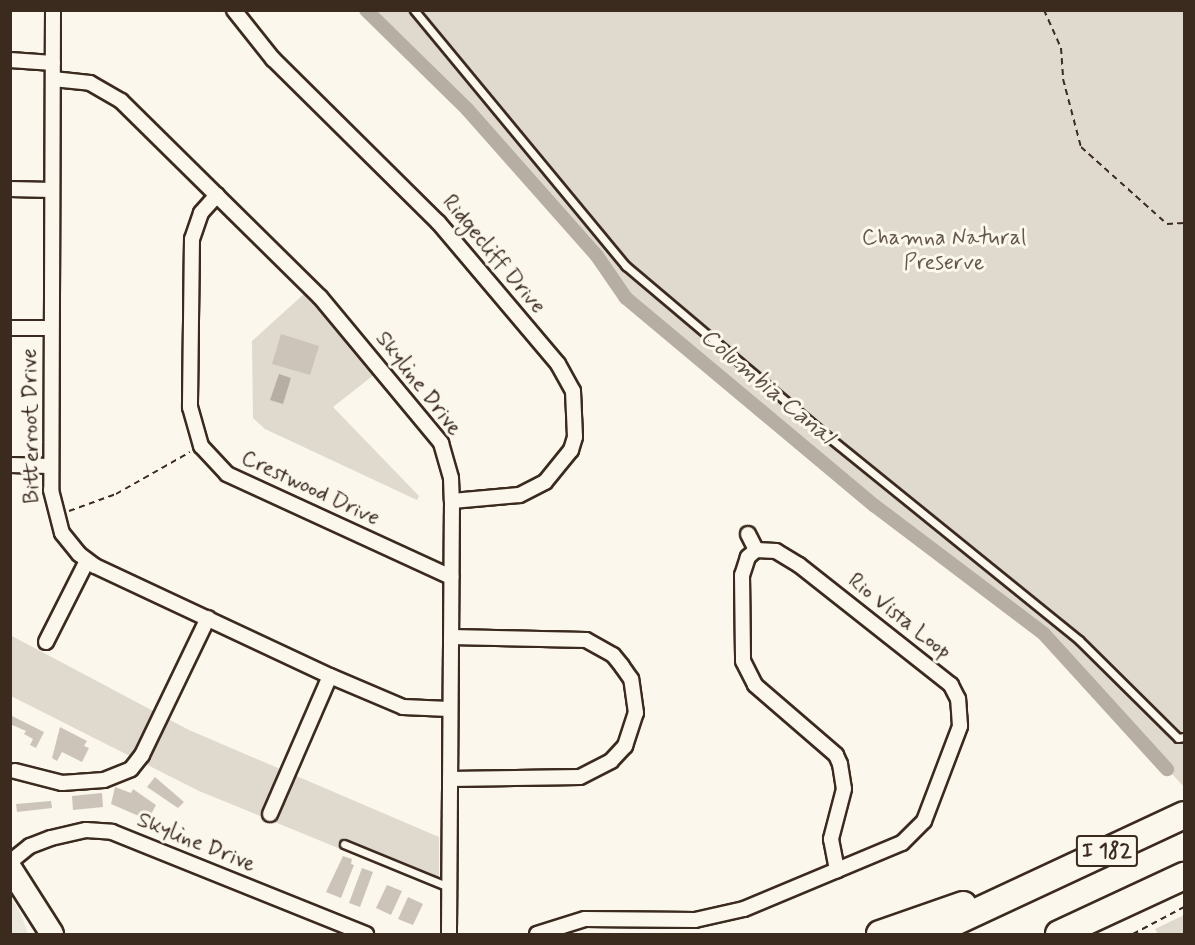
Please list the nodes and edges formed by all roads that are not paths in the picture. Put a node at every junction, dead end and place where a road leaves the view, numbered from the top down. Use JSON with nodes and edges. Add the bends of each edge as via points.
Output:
{"nodes":[{"id":1,"x":53,"y":10,"type":"edge"},
{"id":2,"x":234,"y":10,"type":"edge"},
{"id":3,"x":414,"y":10,"type":"edge"},
{"id":4,"x":10,"y":60,"type":"edge"},
{"id":5,"x":53,"y":63,"type":"junction"},
{"id":6,"x":53,"y":79,"type":"junction"},
{"id":7,"x":10,"y":189,"type":"edge"},
{"id":8,"x":52,"y":190,"type":"junction"},
{"id":9,"x":218,"y":195,"type":"junction"},
{"id":10,"x":10,"y":328,"type":"edge"},
{"id":11,"x":51,"y":328,"type":"junction"},
{"id":12,"x":10,"y":465,"type":"edge"},
{"id":13,"x":50,"y":466,"type":"junction"},
{"id":14,"x":452,"y":501,"type":"junction"},
{"id":15,"x":748,"y":534,"type":"dead end"},
{"id":16,"x":756,"y":550,"type":"junction"},
{"id":17,"x":87,"y":561,"type":"junction"},
{"id":18,"x":451,"y":577,"type":"junction"},
{"id":19,"x":208,"y":618,"type":"junction"},
{"id":20,"x":451,"y":637,"type":"junction"},
{"id":21,"x":46,"y":642,"type":"dead end"},
{"id":22,"x":330,"y":676,"type":"junction"},
{"id":23,"x":449,"y":709,"type":"junction"},
{"id":24,"x":1185,"y":737,"type":"edge"},
{"id":25,"x":15,"y":771,"type":"dead end"},
{"id":26,"x":450,"y":779,"type":"junction"},
{"id":27,"x":270,"y":814,"type":"dead end"},
{"id":28,"x":1185,"y":815,"type":"edge"},
{"id":29,"x":344,"y":844,"type":"dead end"},
{"id":30,"x":10,"y":862,"type":"edge"},
{"id":31,"x":10,"y":868,"type":"edge"},
{"id":32,"x":837,"y":870,"type":"junction"},
{"id":33,"x":1185,"y":876,"type":"edge"},
{"id":34,"x":449,"y":887,"type":"junction"},
{"id":35,"x":1030,"y":888,"type":"junction"},
{"id":36,"x":1159,"y":888,"type":"junction"},
{"id":37,"x":52,"y":934,"type":"edge"},
{"id":38,"x":366,"y":934,"type":"edge"},
{"id":39,"x":449,"y":934,"type":"edge"},
{"id":40,"x":537,"y":934,"type":"edge"},
{"id":41,"x":880,"y":934,"type":"edge"},
{"id":42,"x":929,"y":934,"type":"edge"},
{"id":43,"x":1059,"y":934,"type":"edge"},
{"id":44,"x":1087,"y":934,"type":"edge"}],
"edges":[{"from":1,"to":5,"type":"street"},
{"from":2,"to":14,"type":"street","name":"Ridgecliff Drive","via":[[273,59],[438,222],[558,364],[573,391],[577,419],[571,450],[545,482],[519,495]]},
{"from":3,"to":24,"type":"lane","via":[[626,266],[821,431],[1079,640],[1178,738]]},
{"from":4,"to":5,"type":"street"},
{"from":5,"to":6,"type":"street","name":"Bitterroot Drive"},
{"from":6,"to":8,"type":"street","name":"Bitterroot Drive"},
{"from":6,"to":9,"type":"street","name":"Skyline Drive","via":[[78,80],[107,90]]},
{"from":7,"to":8,"type":"street"},
{"from":8,"to":11,"type":"street","name":"Bitterroot Drive"},
{"from":9,"to":14,"type":"street","name":"Skyline Drive","via":[[320,297],[432,430],[446,456]]},
{"from":9,"to":18,"type":"street","name":"Crestwood Drive","via":[[201,213],[192,239],[190,407],[201,446],[227,474]]},
{"from":10,"to":11,"type":"street"},
{"from":11,"to":13,"type":"street","name":"Bitterroot Drive"},
{"from":12,"to":13,"type":"street"},
{"from":13,"to":17,"type":"street","name":"Bitterroot Drive","via":[[55,516],[71,546]]},
{"from":14,"to":18,"type":"street","name":"Skyline Drive"},
{"from":15,"to":16,"type":"street"},
{"from":16,"to":32,"type":"street","via":[[748,556],[742,574],[743,661],[755,685],[829,749],[840,764],[844,789],[831,839]]},
{"from":16,"to":32,"type":"street","name":"Rio Vista Loop","via":[[776,551],[799,565],[940,674],[958,699],[960,726],[924,821],[902,843]]},
{"from":17,"to":19,"type":"street","name":"Bitterroot Drive"},
{"from":17,"to":21,"type":"street"},
{"from":18,"to":20,"type":"street","name":"Skyline Drive"},
{"from":19,"to":22,"type":"street","name":"Bitterroot Drive"},
{"from":19,"to":25,"type":"street","via":[[142,755],[131,769],[104,780],[62,783]]},
{"from":20,"to":23,"type":"street","name":"Skyline Drive"},
{"from":20,"to":26,"type":"street","via":[[586,640],[613,655],[631,679],[636,713],[625,746],[611,761],[580,777]]},
{"from":22,"to":23,"type":"street","name":"Bitterroot Drive","via":[[403,706]]},
{"from":22,"to":27,"type":"street"},
{"from":23,"to":26,"type":"street","name":"Skyline Drive"},
{"from":26,"to":34,"type":"street","name":"Skyline Drive"},
{"from":28,"to":35,"type":"highway","number":"I 182"},
{"from":29,"to":34,"type":"lane"},
{"from":30,"to":38,"type":"street","name":"Skyline Drive","via":[[30,846],[58,836],[92,830],[112,832]]},
{"from":31,"to":37,"type":"main road"},
{"from":32,"to":40,"type":"street","via":[[714,918],[585,919]]},
{"from":33,"to":36,"type":"highway","number":"I 182"},
{"from":34,"to":39,"type":"street","name":"Skyline Drive"},
{"from":35,"to":41,"type":"highway","via":[[931,914]]},
{"from":35,"to":42,"type":"highway","number":"I 182"},
{"from":36,"to":43,"type":"highway","number":"I 182"},
{"from":36,"to":44,"type":"highway"}]}
